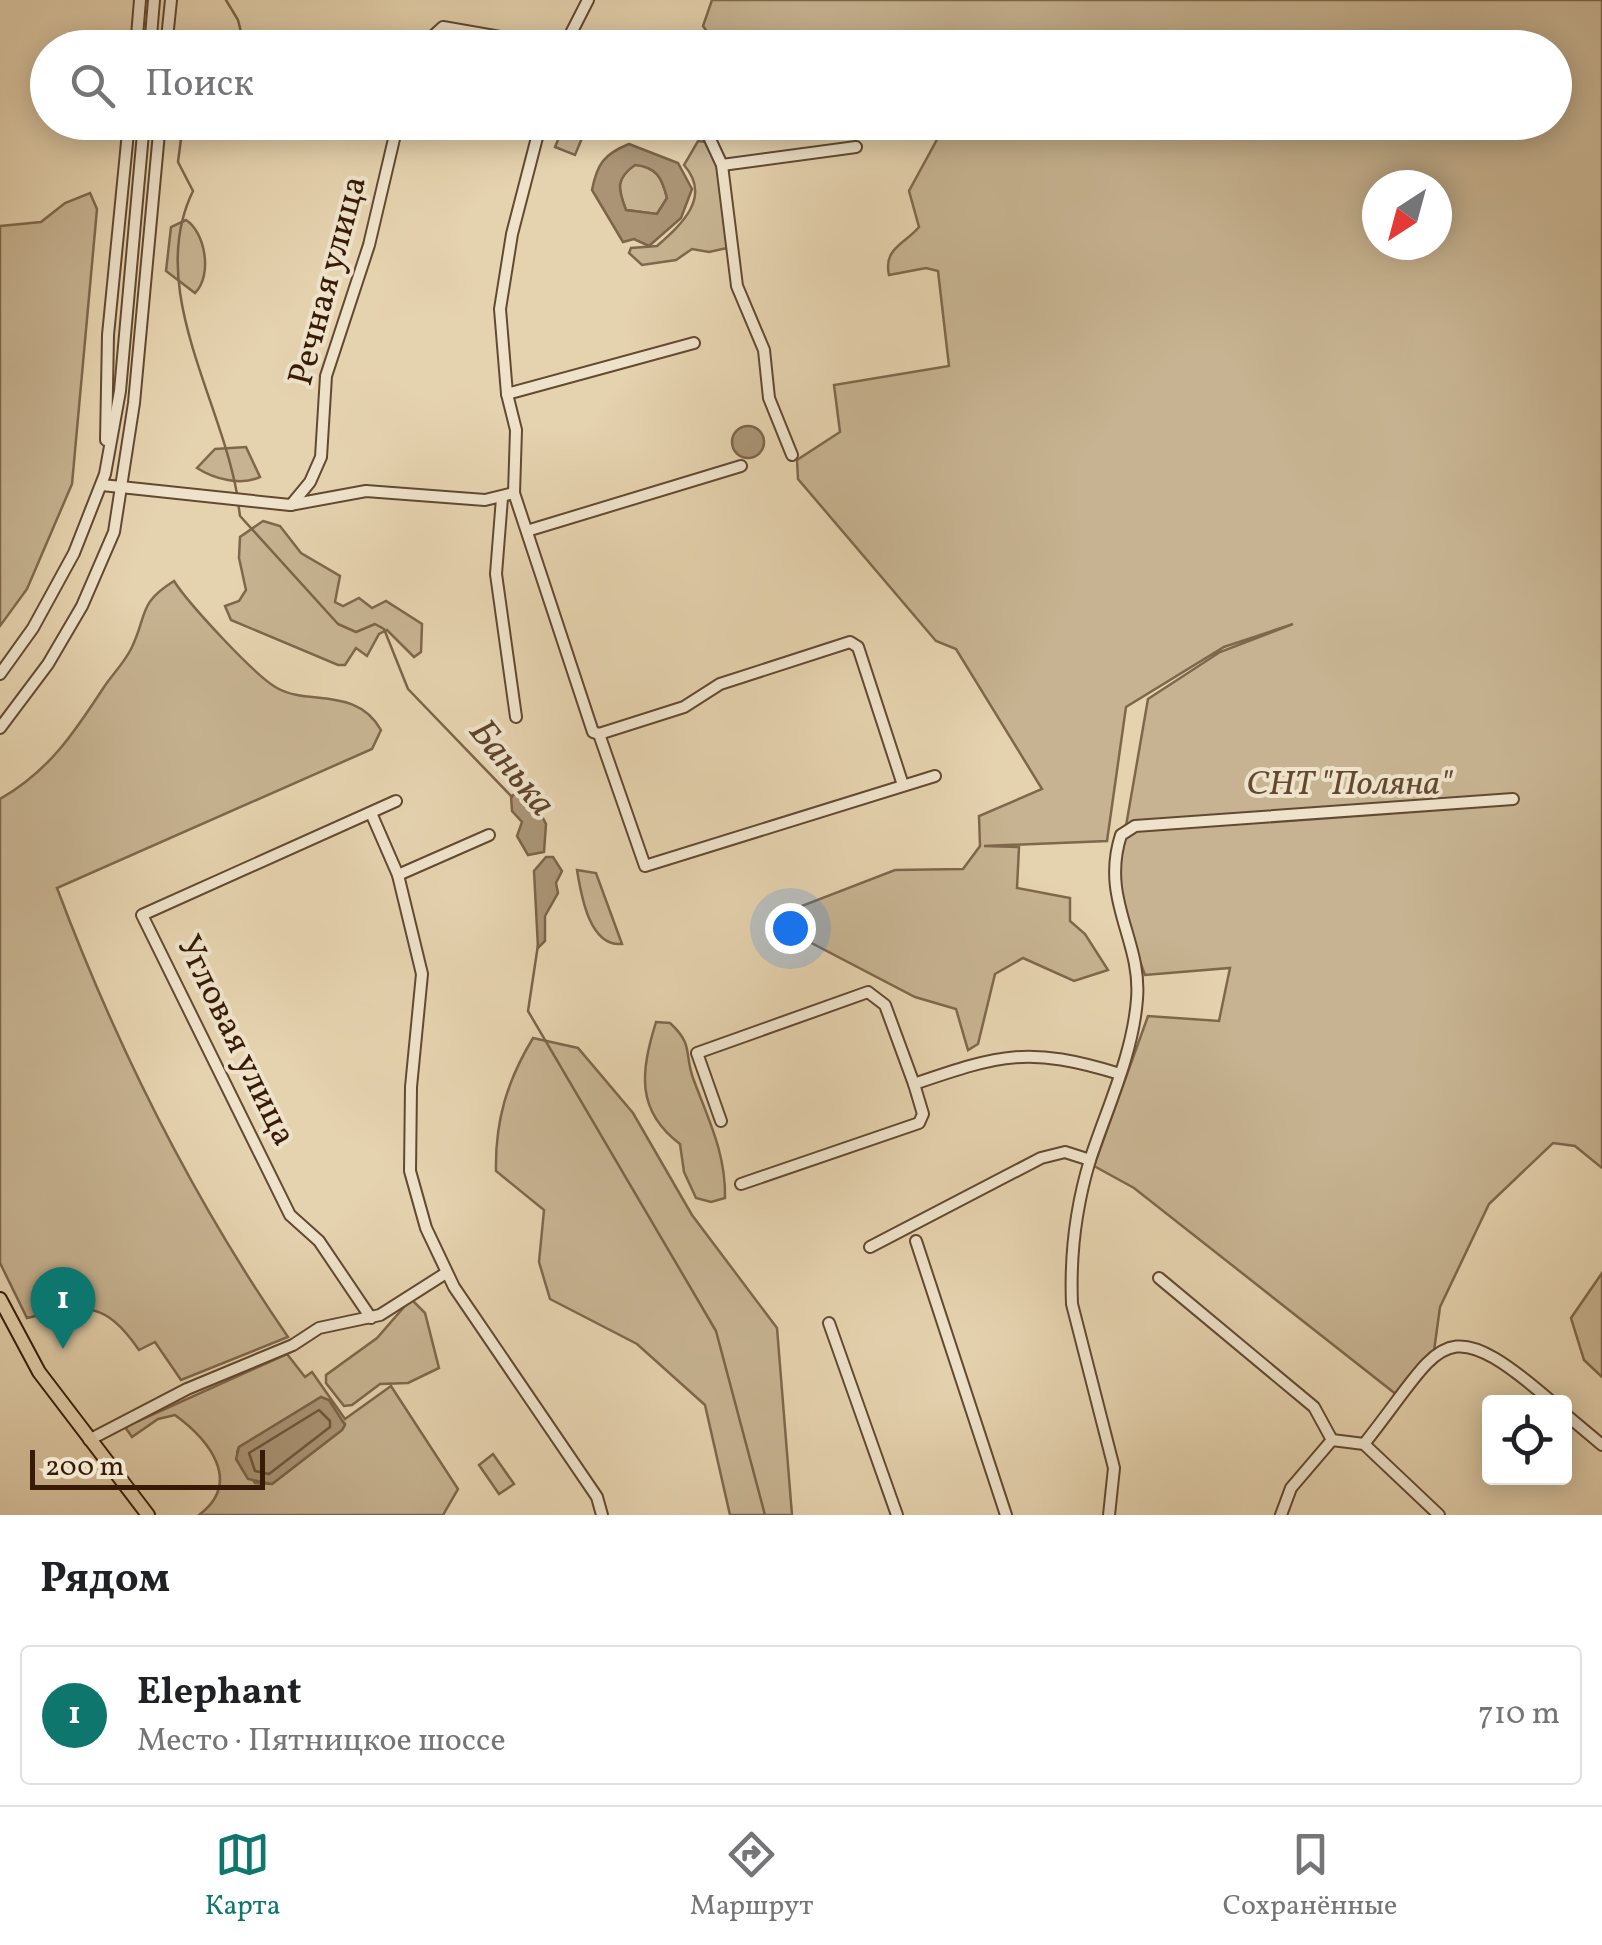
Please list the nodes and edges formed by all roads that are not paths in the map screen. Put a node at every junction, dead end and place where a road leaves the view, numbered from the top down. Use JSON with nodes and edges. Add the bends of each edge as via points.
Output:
{"nodes":[{"id":1,"x":140,"y":0,"type":"edge"},
{"id":2,"x":154,"y":0,"type":"edge"},
{"id":3,"x":170,"y":0,"type":"edge"},
{"id":4,"x":588,"y":0,"type":"edge"},
{"id":5,"x":138,"y":30,"type":"edge"},
{"id":6,"x":152,"y":30,"type":"edge"},
{"id":7,"x":168,"y":30,"type":"edge"},
{"id":8,"x":573,"y":30,"type":"edge"},
{"id":9,"x":127,"y":140,"type":"edge"},
{"id":10,"x":142,"y":140,"type":"edge"},
{"id":11,"x":158,"y":140,"type":"edge"},
{"id":12,"x":394,"y":140,"type":"edge"},
{"id":13,"x":537,"y":140,"type":"edge"},
{"id":14,"x":710,"y":140,"type":"edge"},
{"id":15,"x":856,"y":146,"type":"dead end"},
{"id":16,"x":722,"y":165,"type":"junction"},
{"id":17,"x":694,"y":343,"type":"dead end"},
{"id":18,"x":507,"y":394,"type":"junction"},
{"id":19,"x":792,"y":455,"type":"dead end"},
{"id":20,"x":740,"y":466,"type":"dead end"},
{"id":21,"x":104,"y":480,"type":"junction"},
{"id":22,"x":124,"y":488,"type":"junction"},
{"id":23,"x":514,"y":493,"type":"junction"},
{"id":24,"x":502,"y":498,"type":"junction"},
{"id":25,"x":290,"y":505,"type":"junction"},
{"id":26,"x":530,"y":530,"type":"junction"},
{"id":27,"x":0,"y":674,"type":"edge"},
{"id":28,"x":516,"y":717,"type":"dead end"},
{"id":29,"x":0,"y":728,"type":"edge"},
{"id":30,"x":599,"y":734,"type":"junction"},
{"id":31,"x":935,"y":776,"type":"dead end"},
{"id":32,"x":904,"y":785,"type":"junction"},
{"id":33,"x":1513,"y":799,"type":"dead end"},
{"id":34,"x":396,"y":801,"type":"dead end"},
{"id":35,"x":371,"y":813,"type":"junction"},
{"id":36,"x":489,"y":835,"type":"dead end"},
{"id":37,"x":398,"y":876,"type":"junction"},
{"id":38,"x":1120,"y":1074,"type":"junction"},
{"id":39,"x":914,"y":1084,"type":"junction"},
{"id":40,"x":721,"y":1121,"type":"dead end"},
{"id":41,"x":1090,"y":1160,"type":"junction"},
{"id":42,"x":742,"y":1184,"type":"dead end"},
{"id":43,"x":916,"y":1240,"type":"dead end"},
{"id":44,"x":870,"y":1247,"type":"dead end"},
{"id":45,"x":446,"y":1273,"type":"junction"},
{"id":46,"x":1159,"y":1278,"type":"dead end"},
{"id":47,"x":0,"y":1299,"type":"edge"},
{"id":48,"x":371,"y":1318,"type":"junction"},
{"id":49,"x":828,"y":1323,"type":"dead end"},
{"id":50,"x":1543,"y":1395,"type":"edge"},
{"id":51,"x":1572,"y":1420,"type":"edge"},
{"id":52,"x":90,"y":1440,"type":"junction"},
{"id":53,"x":1332,"y":1440,"type":"junction"},
{"id":54,"x":1364,"y":1444,"type":"junction"},
{"id":55,"x":1602,"y":1446,"type":"edge"},
{"id":56,"x":148,"y":1515,"type":"edge"},
{"id":57,"x":602,"y":1515,"type":"edge"},
{"id":58,"x":897,"y":1515,"type":"edge"},
{"id":59,"x":1006,"y":1515,"type":"edge"},
{"id":60,"x":1109,"y":1515,"type":"edge"},
{"id":61,"x":1281,"y":1515,"type":"edge"},
{"id":62,"x":1439,"y":1515,"type":"edge"}],
"edges":[{"from":1,"to":5,"type":"street"},
{"from":2,"to":6,"type":"street"},
{"from":3,"to":7,"type":"street"},
{"from":4,"to":8,"type":"street"},
{"from":9,"to":21,"type":"street","via":[[108,335]]},
{"from":10,"to":21,"type":"street","via":[[120,391]]},
{"from":11,"to":22,"type":"street"},
{"from":12,"to":25,"type":"street","name":"Речная улица","via":[[369,246],[326,376],[322,456]]},
{"from":13,"to":18,"type":"street","via":[[500,308]]},
{"from":14,"to":16,"type":"street"},
{"from":15,"to":16,"type":"street"},
{"from":16,"to":19,"type":"street","via":[[736,286],[764,350],[769,398]]},
{"from":17,"to":18,"type":"street"},
{"from":18,"to":23,"type":"street","via":[[516,430]]},
{"from":20,"to":26,"type":"street"},
{"from":21,"to":22,"type":"street"},
{"from":21,"to":27,"type":"street","via":[[74,553]]},
{"from":22,"to":25,"type":"street"},
{"from":22,"to":29,"type":"street","via":[[114,532],[82,606]]},
{"from":23,"to":24,"type":"street"},
{"from":23,"to":26,"type":"street"},
{"from":24,"to":25,"type":"street","via":[[366,491]]},
{"from":24,"to":28,"type":"street","via":[[496,574]]},
{"from":26,"to":30,"type":"street","via":[[593,732]]},
{"from":30,"to":32,"type":"street","via":[[645,866]]},
{"from":30,"to":32,"type":"street","via":[[684,707],[720,684],[850,642],[858,647]]},
{"from":31,"to":32,"type":"street"},
{"from":33,"to":38,"type":"street","via":[[1128,828],[1117,846],[1114,898],[1138,984]]},
{"from":34,"to":35,"type":"street","name":"Угловая улица"},
{"from":35,"to":37,"type":"street"},
{"from":35,"to":48,"type":"street","name":"Угловая улица","via":[[142,914],[290,1215],[319,1241]]},
{"from":36,"to":37,"type":"street"},
{"from":37,"to":45,"type":"street","via":[[422,974],[410,1172]]},
{"from":38,"to":39,"type":"street","via":[[1027,1054]]},
{"from":38,"to":41,"type":"street"},
{"from":39,"to":40,"type":"street","via":[[885,1004],[868,992],[696,1053]]},
{"from":39,"to":42,"type":"street","via":[[923,1114],[918,1123]]},
{"from":41,"to":44,"type":"street","via":[[1065,1152],[1040,1158]]},
{"from":41,"to":60,"type":"street","via":[[1078,1210],[1072,1304],[1114,1468]]},
{"from":43,"to":59,"type":"street"},
{"from":45,"to":48,"type":"street"},
{"from":45,"to":57,"type":"street","via":[[597,1496]]},
{"from":46,"to":53,"type":"street","via":[[1314,1407]]},
{"from":47,"to":52,"type":"main road","via":[[39,1372]]},
{"from":48,"to":52,"type":"street","via":[[319,1328]]},
{"from":49,"to":58,"type":"street"},
{"from":50,"to":54,"type":"street","via":[[1495,1356],[1458,1344],[1438,1352]]},
{"from":51,"to":55,"type":"street"},
{"from":52,"to":56,"type":"main road"},
{"from":53,"to":54,"type":"street"},
{"from":53,"to":61,"type":"street","via":[[1291,1488]]},
{"from":54,"to":62,"type":"street"}]}
